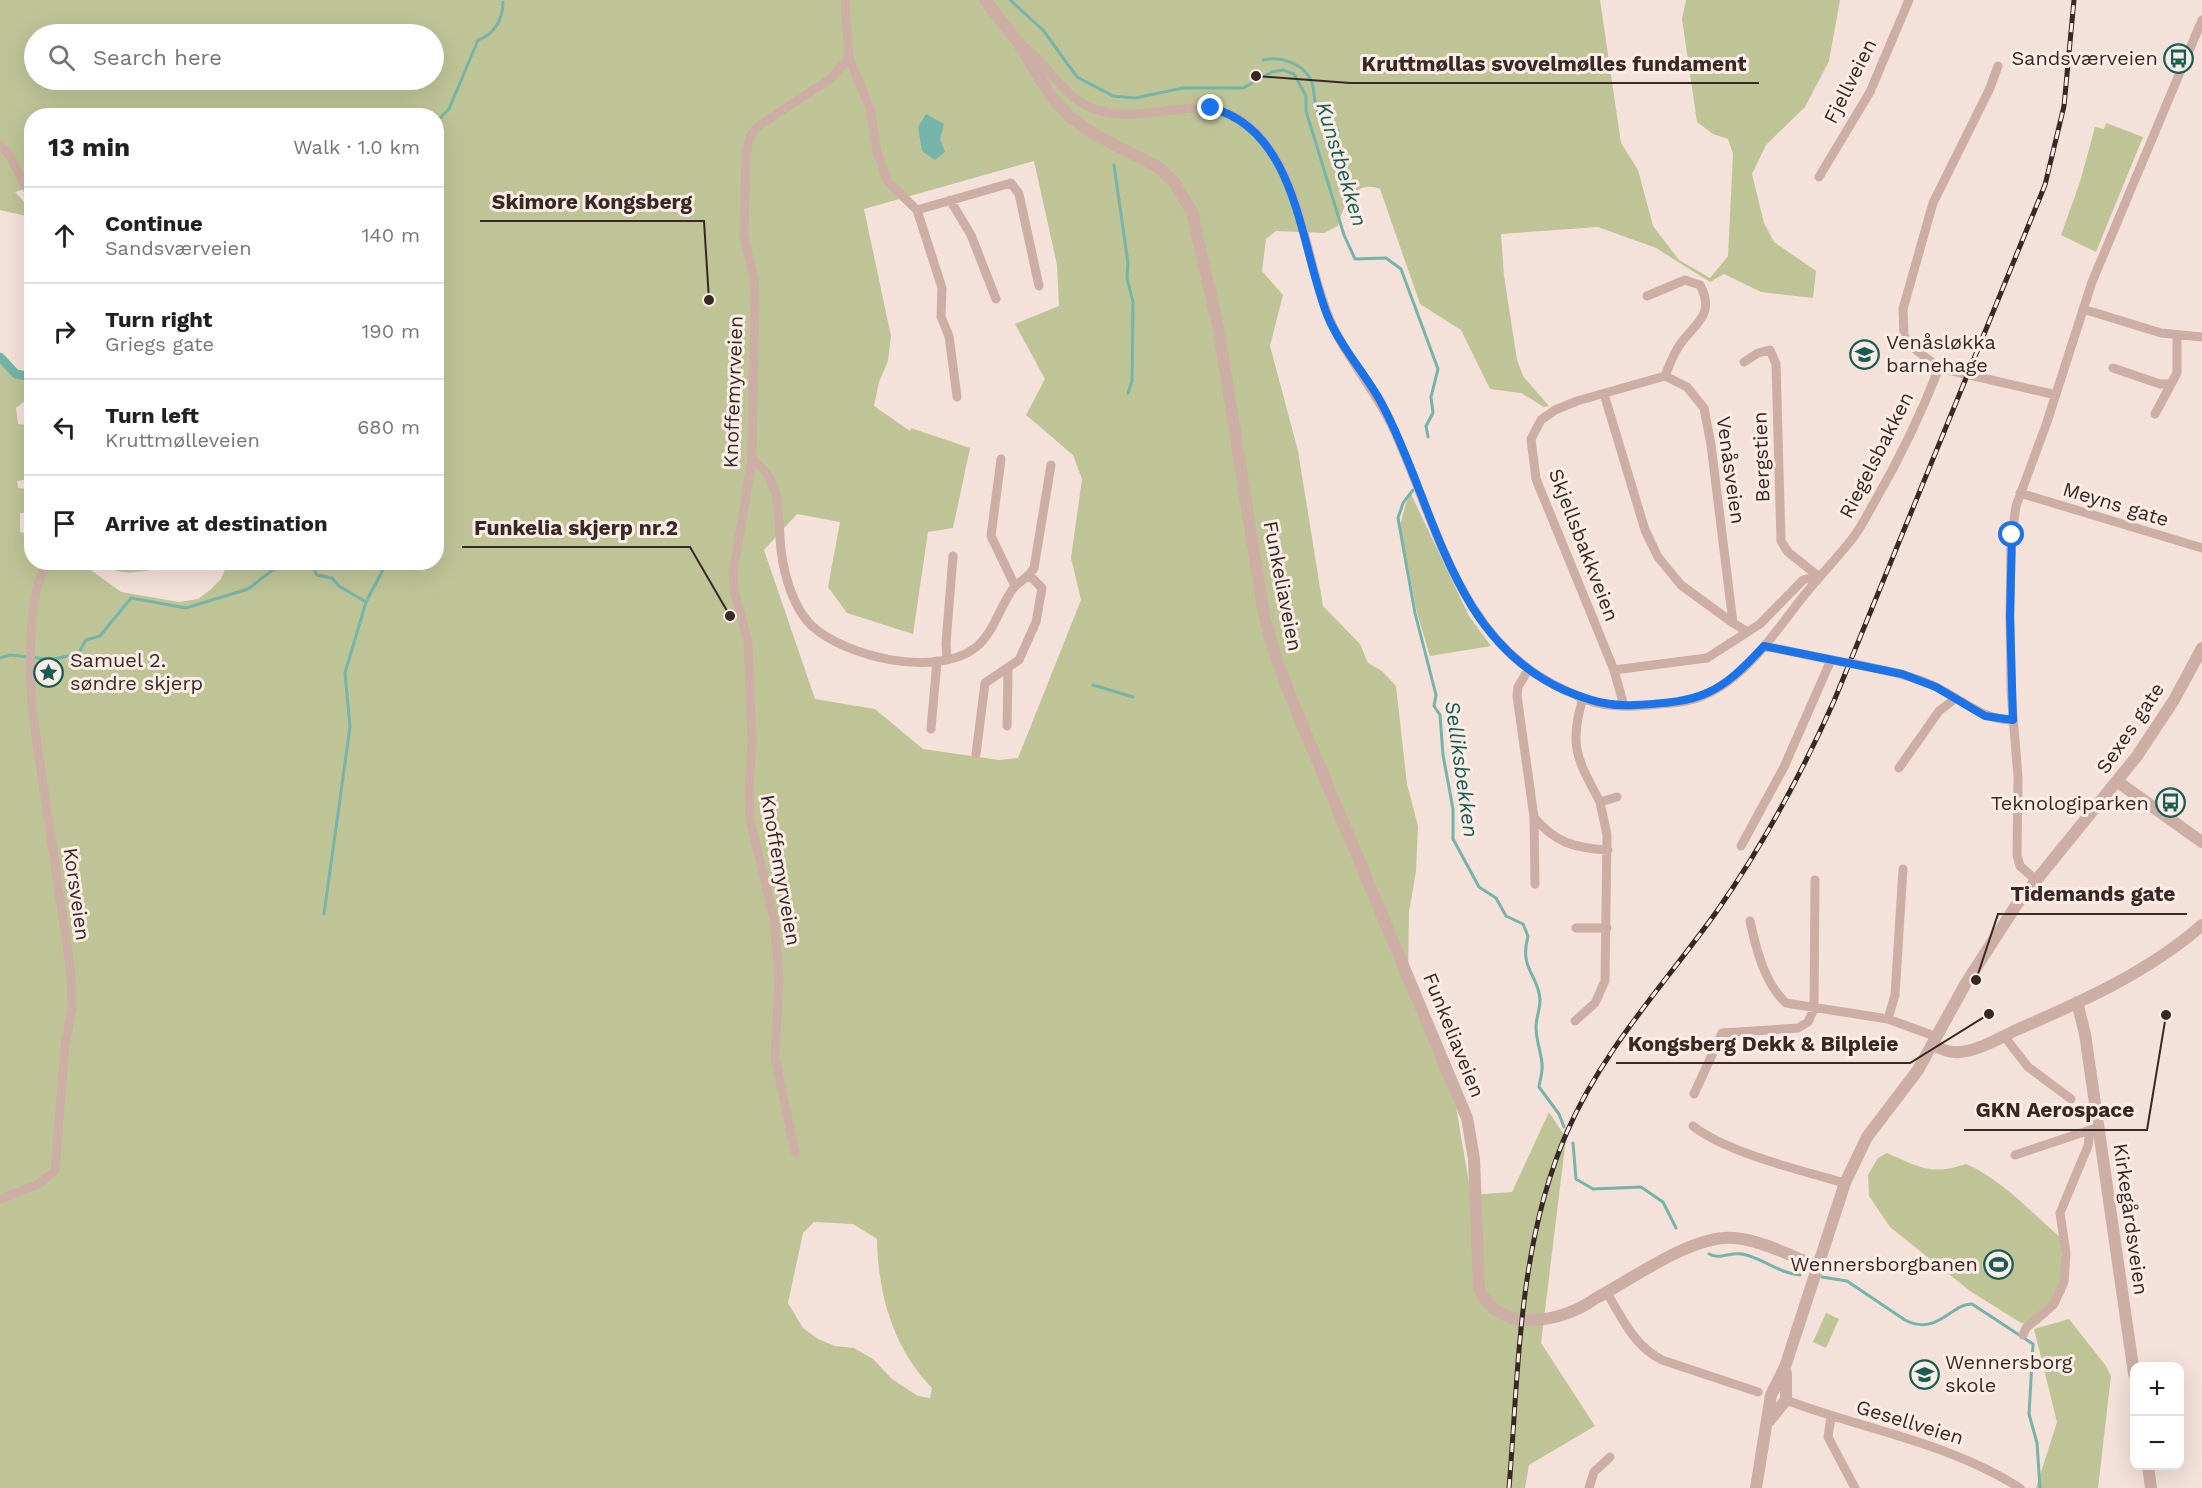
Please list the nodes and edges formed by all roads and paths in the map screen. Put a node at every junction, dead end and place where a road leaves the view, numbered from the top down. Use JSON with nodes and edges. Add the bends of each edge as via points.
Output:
{"nodes":[{"id":1,"x":845,"y":0,"type":"edge"},
{"id":2,"x":985,"y":0,"type":"edge"},
{"id":3,"x":1909,"y":0,"type":"edge"},
{"id":4,"x":2202,"y":20,"type":"edge"},
{"id":5,"x":1017,"y":41,"type":"junction"},
{"id":6,"x":849,"y":58,"type":"junction"},
{"id":7,"x":1998,"y":66,"type":"dead end"},
{"id":8,"x":0,"y":145,"type":"edge"},
{"id":9,"x":1819,"y":177,"type":"dead end"},
{"id":10,"x":24,"y":183,"type":"edge"},
{"id":11,"x":950,"y":200,"type":"junction"},
{"id":12,"x":917,"y":210,"type":"junction"},
{"id":13,"x":1039,"y":286,"type":"dead end"},
{"id":14,"x":1647,"y":296,"type":"dead end"},
{"id":15,"x":996,"y":298,"type":"dead end"},
{"id":16,"x":2083,"y":309,"type":"junction"},
{"id":17,"x":2177,"y":336,"type":"junction"},
{"id":18,"x":2202,"y":337,"type":"edge"},
{"id":19,"x":1744,"y":362,"type":"dead end"},
{"id":20,"x":1939,"y":368,"type":"junction"},
{"id":21,"x":2113,"y":368,"type":"dead end"},
{"id":22,"x":1665,"y":376,"type":"junction"},
{"id":23,"x":2171,"y":384,"type":"junction"},
{"id":24,"x":1604,"y":394,"type":"junction"},
{"id":25,"x":2056,"y":395,"type":"junction"},
{"id":26,"x":957,"y":397,"type":"dead end"},
{"id":27,"x":2155,"y":414,"type":"dead end"},
{"id":28,"x":1001,"y":459,"type":"dead end"},
{"id":29,"x":752,"y":460,"type":"junction"},
{"id":30,"x":1051,"y":465,"type":"dead end"},
{"id":31,"x":2020,"y":493,"type":"junction"},
{"id":32,"x":2202,"y":548,"type":"edge"},
{"id":33,"x":953,"y":556,"type":"dead end"},
{"id":34,"x":44,"y":570,"type":"edge"},
{"id":35,"x":1030,"y":576,"type":"junction"},
{"id":36,"x":1818,"y":576,"type":"junction"},
{"id":37,"x":1015,"y":586,"type":"junction"},
{"id":38,"x":1733,"y":624,"type":"junction"},
{"id":39,"x":1748,"y":632,"type":"junction"},
{"id":40,"x":1764,"y":646,"type":"junction"},
{"id":41,"x":2202,"y":648,"type":"edge"},
{"id":42,"x":947,"y":659,"type":"junction"},
{"id":43,"x":1831,"y":660,"type":"junction"},
{"id":44,"x":937,"y":661,"type":"junction"},
{"id":45,"x":1008,"y":670,"type":"junction"},
{"id":46,"x":1528,"y":670,"type":"junction"},
{"id":47,"x":1614,"y":670,"type":"junction"},
{"id":48,"x":1583,"y":698,"type":"junction"},
{"id":49,"x":1956,"y":698,"type":"junction"},
{"id":50,"x":1624,"y":706,"type":"junction"},
{"id":51,"x":2013,"y":720,"type":"junction"},
{"id":52,"x":1007,"y":726,"type":"dead end"},
{"id":53,"x":931,"y":729,"type":"dead end"},
{"id":54,"x":976,"y":754,"type":"dead end"},
{"id":55,"x":1899,"y":768,"type":"dead end"},
{"id":56,"x":2118,"y":782,"type":"junction"},
{"id":57,"x":1617,"y":797,"type":"dead end"},
{"id":58,"x":1600,"y":802,"type":"junction"},
{"id":59,"x":1534,"y":818,"type":"junction"},
{"id":60,"x":2202,"y":842,"type":"edge"},
{"id":61,"x":1741,"y":846,"type":"dead end"},
{"id":62,"x":1608,"y":850,"type":"junction"},
{"id":63,"x":1903,"y":869,"type":"dead end"},
{"id":64,"x":2035,"y":879,"type":"junction"},
{"id":65,"x":1815,"y":880,"type":"dead end"},
{"id":66,"x":1535,"y":884,"type":"dead end"},
{"id":67,"x":1750,"y":921,"type":"dead end"},
{"id":68,"x":2202,"y":925,"type":"edge"},
{"id":69,"x":1576,"y":928,"type":"dead end"},
{"id":70,"x":1606,"y":928,"type":"junction"},
{"id":71,"x":2077,"y":1002,"type":"junction"},
{"id":72,"x":1814,"y":1009,"type":"junction"},
{"id":73,"x":1888,"y":1019,"type":"junction"},
{"id":74,"x":1575,"y":1021,"type":"dead end"},
{"id":75,"x":2004,"y":1036,"type":"junction"},
{"id":76,"x":1935,"y":1041,"type":"junction"},
{"id":77,"x":1694,"y":1094,"type":"dead end"},
{"id":78,"x":2071,"y":1099,"type":"dead end"},
{"id":79,"x":1693,"y":1126,"type":"dead end"},
{"id":80,"x":2094,"y":1129,"type":"junction"},
{"id":81,"x":795,"y":1152,"type":"dead end"},
{"id":82,"x":2014,"y":1155,"type":"dead end"},
{"id":83,"x":1845,"y":1183,"type":"junction"},
{"id":84,"x":0,"y":1200,"type":"edge"},
{"id":85,"x":1818,"y":1267,"type":"junction"},
{"id":86,"x":1601,"y":1295,"type":"junction"},
{"id":87,"x":2024,"y":1335,"type":"dead end"},
{"id":88,"x":2132,"y":1362,"type":"edge"},
{"id":89,"x":1758,"y":1392,"type":"dead end"},
{"id":90,"x":1779,"y":1398,"type":"junction"},
{"id":91,"x":1831,"y":1417,"type":"junction"},
{"id":92,"x":1610,"y":1458,"type":"dead end"},
{"id":93,"x":2149,"y":1470,"type":"edge"},
{"id":94,"x":1589,"y":1488,"type":"edge"},
{"id":95,"x":1756,"y":1488,"type":"edge"},
{"id":96,"x":1855,"y":1488,"type":"edge"},
{"id":97,"x":2020,"y":1488,"type":"edge"},
{"id":98,"x":2151,"y":1488,"type":"edge"}],
"edges":[{"from":1,"to":6,"type":"street"},
{"from":2,"to":5,"type":"street","name":"Funkeliaveien"},
{"from":3,"to":9,"type":"street","name":"Fjellveien","via":[[1870,92]]},
{"from":4,"to":16,"type":"street"},
{"from":5,"to":46,"type":"street","via":[[1033,52],[1074,98],[1094,109],[1134,114],[1211,108],[1236,118],[1260,137],[1287,184],[1329,317],[1382,403],[1468,602],[1505,649]]},
{"from":5,"to":86,"type":"street","name":"Funkeliaveien","via":[[1051,96],[1070,117],[1158,167],[1174,183],[1192,212],[1220,331],[1270,640],[1467,1118],[1474,1159],[1480,1273],[1493,1298],[1512,1309],[1543,1312]]},
{"from":6,"to":12,"type":"street","via":[[870,110],[888,182]]},
{"from":6,"to":29,"type":"street","name":"Knoffemyrveien","via":[[830,79],[765,120],[750,136],[744,235],[755,285]]},
{"from":7,"to":20,"type":"street","via":[[1933,203],[1903,309],[1904,336]]},
{"from":8,"to":10,"type":"street"},
{"from":11,"to":12,"type":"street"},
{"from":11,"to":13,"type":"street","via":[[1011,183],[1019,194]]},
{"from":11,"to":15,"type":"street","via":[[971,235]]},
{"from":12,"to":26,"type":"street","via":[[942,288],[941,317],[949,336]]},
{"from":14,"to":22,"type":"street","via":[[1685,280],[1700,285],[1706,303],[1701,323],[1679,346]]},
{"from":16,"to":17,"type":"street"},
{"from":16,"to":25,"type":"street"},
{"from":17,"to":18,"type":"street"},
{"from":17,"to":23,"type":"street","via":[[2177,373]]},
{"from":19,"to":36,"type":"street","name":"Bergstien","via":[[1770,350],[1776,364],[1781,541],[1788,552]]},
{"from":20,"to":25,"type":"street"},
{"from":20,"to":36,"type":"street","name":"Riegelsbakken","via":[[1900,458],[1854,537]]},
{"from":21,"to":23,"type":"street"},
{"from":22,"to":24,"type":"street","name":"Skjellsbakkveien"},
{"from":22,"to":38,"type":"street","name":"Venåsveien","via":[[1687,387],[1704,408]]},
{"from":23,"to":27,"type":"street"},
{"from":24,"to":38,"type":"street","via":[[1645,530],[1658,557],[1681,585]]},
{"from":24,"to":47,"type":"street","name":"Skjellsbakkveien","via":[[1555,410],[1541,420],[1531,439],[1536,479]]},
{"from":25,"to":31,"type":"street"},
{"from":28,"to":37,"type":"street","via":[[991,536]]},
{"from":29,"to":44,"type":"street","via":[[763,467],[773,484],[781,513],[783,563],[795,599],[811,625],[839,645],[885,659]]},
{"from":29,"to":81,"type":"street","name":"Knoffemyrveien","via":[[733,558],[734,590],[748,642],[750,819],[774,920],[779,976],[775,1057]]},
{"from":30,"to":35,"type":"street"},
{"from":31,"to":32,"type":"street","name":"Meyns gate"},
{"from":31,"to":51,"type":"street","via":[[2011,543]]},
{"from":33,"to":42,"type":"street"},
{"from":34,"to":84,"type":"street","name":"Korsveien","via":[[35,591],[32,709],[71,973],[72,1010],[65,1046],[57,1165],[46,1180]]},
{"from":35,"to":37,"type":"street"},
{"from":35,"to":45,"type":"street","via":[[1042,588],[1039,610],[1023,653]]},
{"from":36,"to":39,"type":"street","name":"Riegelsbakken","via":[[1803,580]]},
{"from":36,"to":40,"type":"street","via":[[1812,589]]},
{"from":37,"to":42,"type":"street","via":[[986,637],[974,648]]},
{"from":38,"to":39,"type":"street"},
{"from":39,"to":47,"type":"street","name":"Riegelsbakken","via":[[1707,658]]},
{"from":40,"to":43,"type":"street"},
{"from":40,"to":50,"type":"street","via":[[1728,682],[1699,698]]},
{"from":41,"to":56,"type":"street","name":"Sexes gate","via":[[2163,718]]},
{"from":42,"to":44,"type":"street"},
{"from":43,"to":49,"type":"street","bridge":true,"via":[[1921,680]]},
{"from":43,"to":61,"type":"street","via":[[1784,767]]},
{"from":44,"to":53,"type":"street"},
{"from":45,"to":52,"type":"street"},
{"from":45,"to":54,"type":"street","via":[[985,683]]},
{"from":46,"to":48,"type":"street"},
{"from":46,"to":59,"type":"street","via":[[1517,696]]},
{"from":47,"to":50,"type":"street","name":"Skjellsbakkveien"},
{"from":48,"to":50,"type":"street"},
{"from":48,"to":58,"type":"street","via":[[1575,746]]},
{"from":49,"to":51,"type":"street","via":[[1985,716]]},
{"from":49,"to":55,"type":"street","via":[[1939,711]]},
{"from":51,"to":64,"type":"street","via":[[2018,777],[2017,855],[2020,866]]},
{"from":56,"to":60,"type":"street"},
{"from":56,"to":64,"type":"street","name":"Sexes gate"},
{"from":57,"to":58,"type":"street"},
{"from":58,"to":62,"type":"street"},
{"from":59,"to":62,"type":"street","via":[[1546,833],[1562,841],[1585,849]]},
{"from":59,"to":66,"type":"street"},
{"from":62,"to":70,"type":"street"},
{"from":63,"to":73,"type":"street","via":[[1895,995]]},
{"from":64,"to":76,"type":"street","via":[[1985,953]]},
{"from":65,"to":72,"type":"street"},
{"from":67,"to":72,"type":"street","via":[[1774,993],[1786,1004]]},
{"from":68,"to":71,"type":"street","via":[[2169,950]]},
{"from":69,"to":70,"type":"street"},
{"from":70,"to":74,"type":"street","via":[[1604,987],[1596,1003]]},
{"from":71,"to":75,"type":"street"},
{"from":71,"to":80,"type":"street","name":"Kirkegårdsveien","via":[[2083,1022]]},
{"from":72,"to":73,"type":"street"},
{"from":72,"to":77,"type":"street","via":[[1808,1022],[1798,1028],[1722,1034]]},
{"from":73,"to":76,"type":"street"},
{"from":75,"to":76,"type":"street","via":[[1962,1052],[1947,1052]]},
{"from":75,"to":78,"type":"street","via":[[2028,1066]]},
{"from":76,"to":83,"type":"street","via":[[1907,1087],[1867,1137]]},
{"from":79,"to":83,"type":"street","via":[[1724,1144]]},
{"from":80,"to":82,"type":"street"},
{"from":80,"to":87,"type":"street","via":[[2060,1213],[2066,1253],[2064,1282],[2054,1304],[2026,1328]]},
{"from":80,"to":88,"type":"street","name":"Kirkegårdsveien"},
{"from":83,"to":85,"type":"street"},
{"from":85,"to":86,"type":"street","name":"Funkeliaveien","via":[[1750,1241],[1723,1238],[1690,1248]]},
{"from":85,"to":90,"type":"street","via":[[1785,1367]]},
{"from":86,"to":89,"type":"street","via":[[1648,1352]]},
{"from":90,"to":91,"type":"street","name":"Gesellveien"},
{"from":90,"to":95,"type":"street","via":[[1766,1425]]},
{"from":91,"to":96,"type":"street","via":[[1828,1437]]},
{"from":91,"to":97,"type":"street","name":"Gesellveien","via":[[1947,1450]]},
{"from":92,"to":94,"type":"street","via":[[1598,1466]]},
{"from":93,"to":98,"type":"street"}]}
